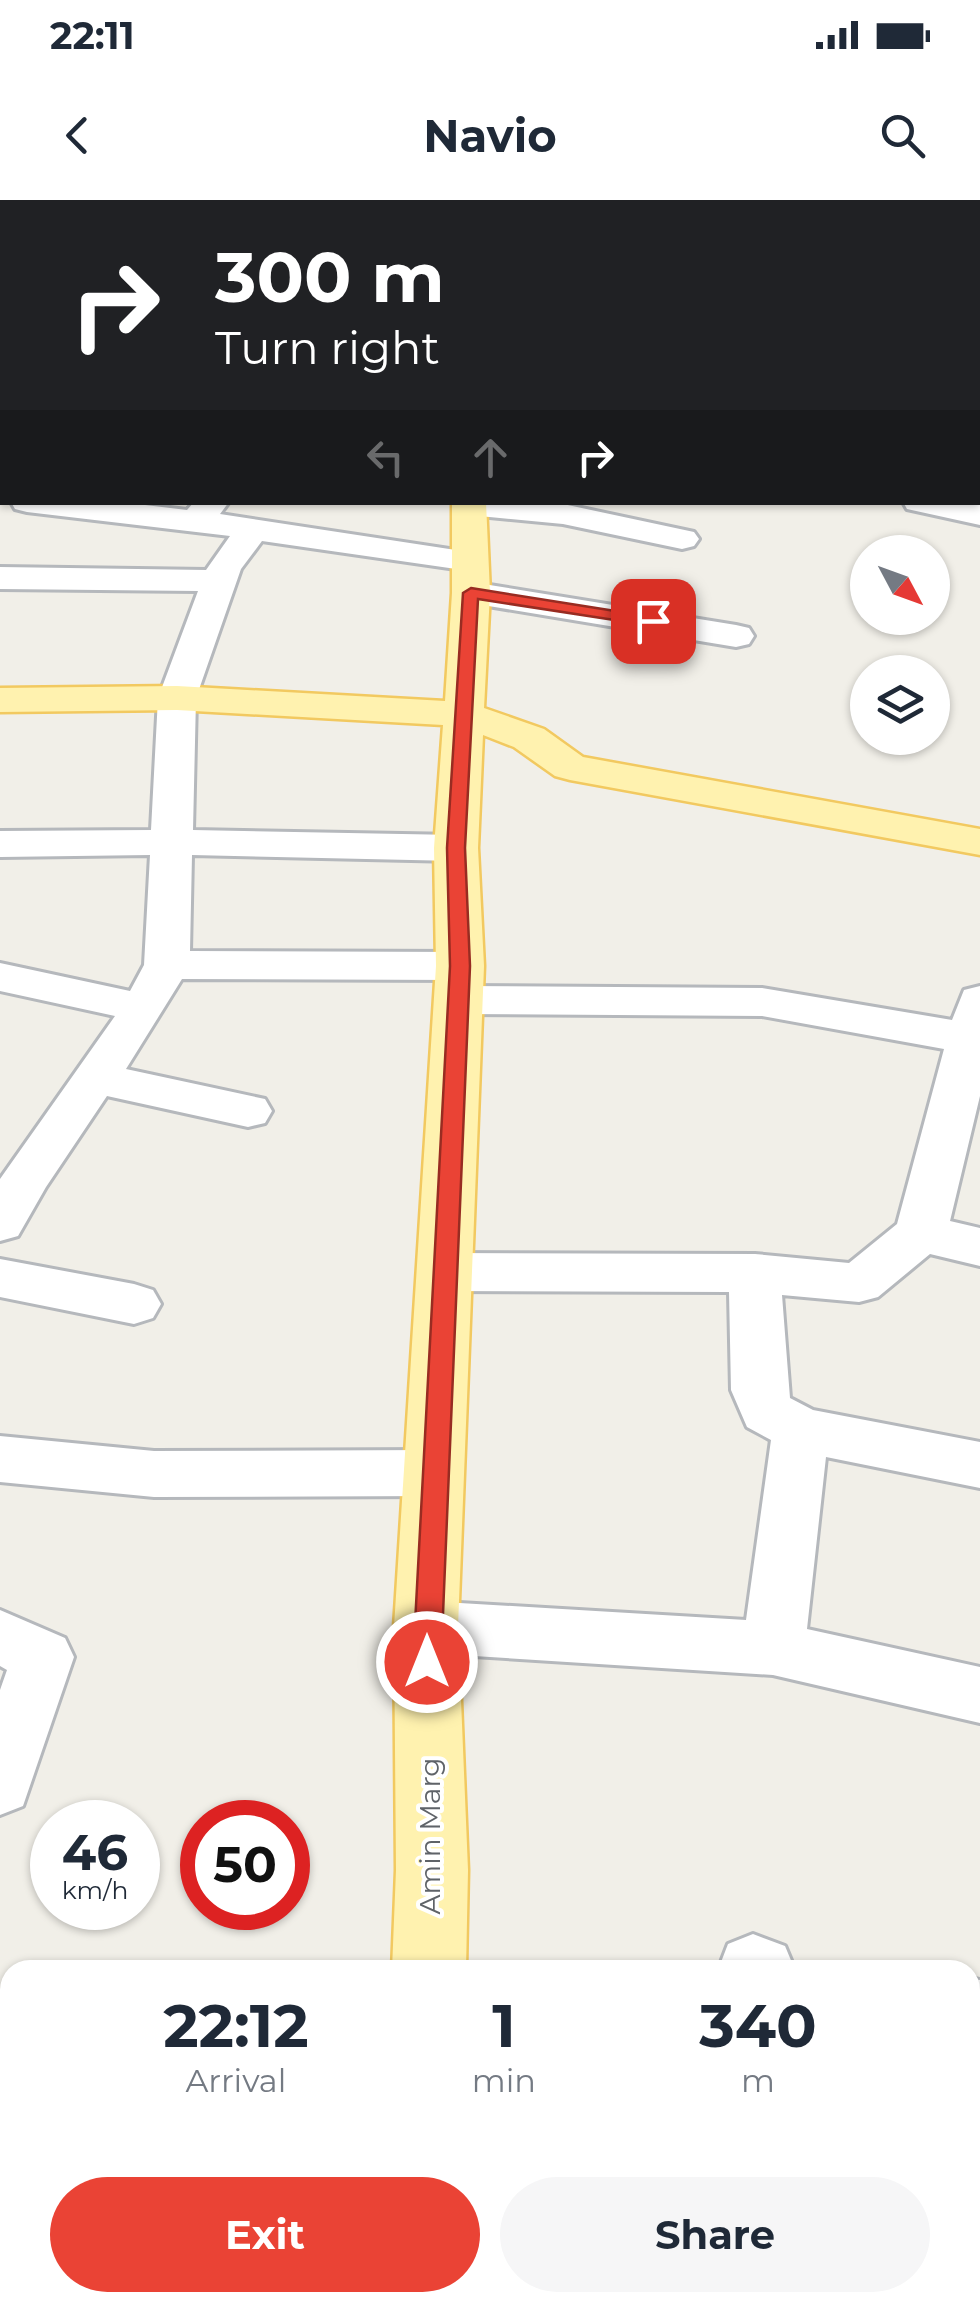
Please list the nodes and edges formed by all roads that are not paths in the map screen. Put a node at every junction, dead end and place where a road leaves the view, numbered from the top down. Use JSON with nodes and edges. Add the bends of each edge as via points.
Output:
{"nodes":[{"id":1,"x":80,"y":505,"type":"edge"},
{"id":2,"x":469,"y":505,"type":"edge"},
{"id":3,"x":479,"y":505,"type":"edge"},
{"id":4,"x":932,"y":505,"type":"edge"},
{"id":5,"x":205,"y":512,"type":"edge"},
{"id":6,"x":980,"y":515,"type":"edge"},
{"id":7,"x":252,"y":530,"type":"junction"},
{"id":8,"x":682,"y":539,"type":"dead end"},
{"id":9,"x":471,"y":577,"type":"junction"},
{"id":10,"x":0,"y":578,"type":"edge"},
{"id":11,"x":220,"y":580,"type":"junction"},
{"id":12,"x":736,"y":636,"type":"dead end"},
{"id":13,"x":178,"y":698,"type":"junction"},
{"id":14,"x":0,"y":700,"type":"edge"},
{"id":15,"x":463,"y":714,"type":"junction"},
{"id":16,"x":529,"y":738,"type":"junction"},
{"id":17,"x":980,"y":812,"type":"edge"},
{"id":18,"x":172,"y":842,"type":"junction"},
{"id":19,"x":980,"y":842,"type":"edge"},
{"id":20,"x":0,"y":844,"type":"edge"},
{"id":21,"x":456,"y":848,"type":"junction"},
{"id":22,"x":166,"y":965,"type":"junction"},
{"id":23,"x":0,"y":977,"type":"edge"},
{"id":24,"x":459,"y":983,"type":"junction"},
{"id":25,"x":144,"y":1008,"type":"junction"},
{"id":26,"x":977,"y":1015,"type":"edge"},
{"id":27,"x":96,"y":1078,"type":"junction"},
{"id":28,"x":968,"y":1094,"type":"edge"},
{"id":29,"x":248,"y":1111,"type":"dead end"},
{"id":30,"x":12,"y":1176,"type":"edge"},
{"id":31,"x":0,"y":1223,"type":"edge"},
{"id":32,"x":921,"y":1233,"type":"junction"},
{"id":33,"x":980,"y":1247,"type":"edge"},
{"id":34,"x":444,"y":1272,"type":"junction"},
{"id":35,"x":755,"y":1273,"type":"junction"},
{"id":36,"x":0,"y":1278,"type":"edge"},
{"id":37,"x":134,"y":1304,"type":"dead end"},
{"id":38,"x":801,"y":1430,"type":"junction"},
{"id":39,"x":0,"y":1460,"type":"edge"},
{"id":40,"x":980,"y":1465,"type":"edge"},
{"id":41,"x":434,"y":1473,"type":"junction"},
{"id":42,"x":426,"y":1627,"type":"junction"},
{"id":43,"x":0,"y":1638,"type":"edge"},
{"id":44,"x":773,"y":1648,"type":"junction"},
{"id":45,"x":980,"y":1695,"type":"edge"},
{"id":46,"x":0,"y":1785,"type":"edge"},
{"id":47,"x":429,"y":1960,"type":"edge"}],
"edges":[{"from":1,"to":5,"type":"street"},
{"from":2,"to":9,"type":"main road","name":"Amin Marg"},
{"from":3,"to":8,"type":"street"},
{"from":4,"to":6,"type":"street"},
{"from":5,"to":7,"type":"street"},
{"from":7,"to":9,"type":"street"},
{"from":7,"to":11,"type":"street"},
{"from":9,"to":12,"type":"street"},
{"from":9,"to":15,"type":"main road","name":"Amin Marg"},
{"from":10,"to":11,"type":"street"},
{"from":11,"to":13,"type":"street"},
{"from":13,"to":14,"type":"main road"},
{"from":13,"to":15,"type":"main road"},
{"from":13,"to":18,"type":"street"},
{"from":15,"to":16,"type":"main road"},
{"from":15,"to":21,"type":"main road","name":"Amin Marg"},
{"from":16,"to":17,"type":"main road","via":[[595,732]]},
{"from":16,"to":19,"type":"main road","via":[[570,766]]},
{"from":18,"to":20,"type":"street"},
{"from":18,"to":21,"type":"street"},
{"from":18,"to":22,"type":"street"},
{"from":21,"to":24,"type":"main road","name":"Amin Marg"},
{"from":22,"to":24,"type":"street"},
{"from":22,"to":25,"type":"street"},
{"from":23,"to":25,"type":"street"},
{"from":24,"to":26,"type":"street"},
{"from":24,"to":34,"type":"main road","name":"Amin Marg"},
{"from":25,"to":27,"type":"street"},
{"from":26,"to":28,"type":"street"},
{"from":27,"to":29,"type":"street"},
{"from":27,"to":30,"type":"street"},
{"from":28,"to":32,"type":"street"},
{"from":30,"to":31,"type":"street"},
{"from":32,"to":33,"type":"street"},
{"from":32,"to":35,"type":"street","via":[[858,1283]]},
{"from":34,"to":35,"type":"street"},
{"from":34,"to":41,"type":"main road","name":"Amin Marg"},
{"from":35,"to":38,"type":"street","via":[[758,1390],[767,1412]]},
{"from":36,"to":37,"type":"street"},
{"from":38,"to":40,"type":"street"},
{"from":38,"to":44,"type":"street"},
{"from":39,"to":41,"type":"street","via":[[154,1474]]},
{"from":41,"to":42,"type":"main road","name":"Amin Marg"},
{"from":42,"to":44,"type":"street"},
{"from":42,"to":47,"type":"main road","name":"Amin Marg"},
{"from":43,"to":46,"type":"street","via":[[43,1656]]},
{"from":44,"to":45,"type":"street"}]}
